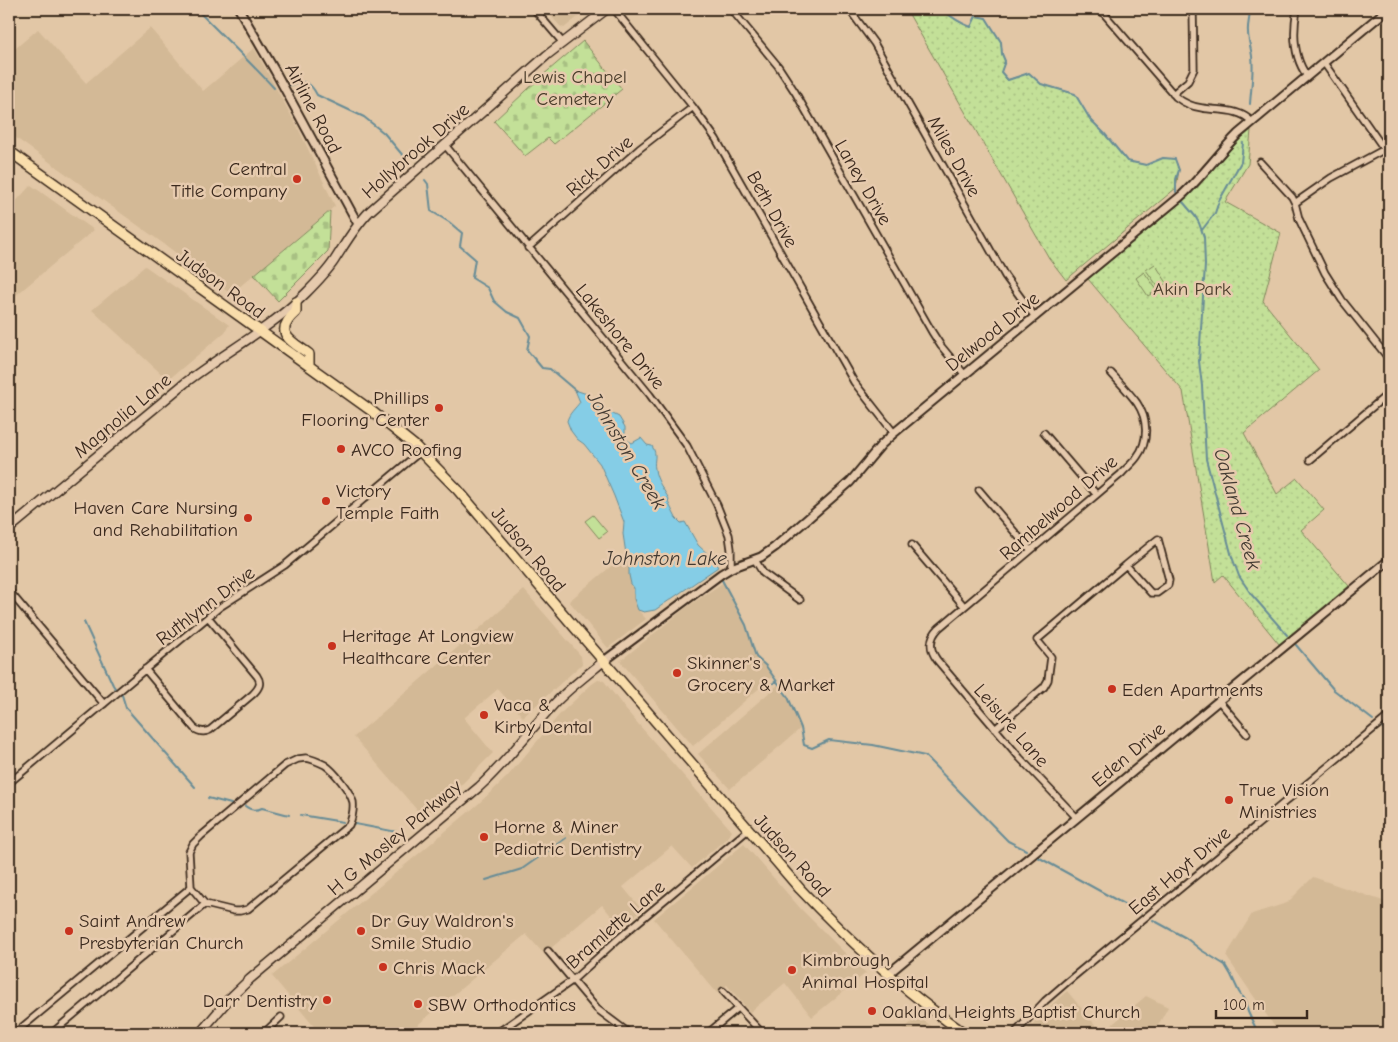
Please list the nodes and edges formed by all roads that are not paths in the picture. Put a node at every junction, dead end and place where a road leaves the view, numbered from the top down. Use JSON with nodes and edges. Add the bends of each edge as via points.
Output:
{"nodes":[{"id":1,"x":238,"y":9,"type":"edge"},
{"id":2,"x":534,"y":9,"type":"edge"},
{"id":3,"x":607,"y":9,"type":"edge"},
{"id":4,"x":614,"y":9,"type":"edge"},
{"id":5,"x":732,"y":9,"type":"edge"},
{"id":6,"x":849,"y":9,"type":"edge"},
{"id":7,"x":1100,"y":9,"type":"edge"},
{"id":8,"x":1192,"y":9,"type":"edge"},
{"id":9,"x":1297,"y":9,"type":"edge"},
{"id":10,"x":1388,"y":9,"type":"edge"},
{"id":11,"x":563,"y":43,"type":"junction"},
{"id":12,"x":1324,"y":62,"type":"junction"},
{"id":13,"x":1307,"y":76,"type":"junction"},
{"id":14,"x":1173,"y":94,"type":"junction"},
{"id":15,"x":693,"y":107,"type":"junction"},
{"id":16,"x":1252,"y":122,"type":"junction"},
{"id":17,"x":445,"y":145,"type":"junction"},
{"id":18,"x":1385,"y":149,"type":"junction"},
{"id":19,"x":9,"y":151,"type":"edge"},
{"id":20,"x":1389,"y":156,"type":"edge"},
{"id":21,"x":1260,"y":162,"type":"dead end"},
{"id":22,"x":1295,"y":204,"type":"junction"},
{"id":23,"x":358,"y":224,"type":"junction"},
{"id":24,"x":528,"y":248,"type":"junction"},
{"id":25,"x":296,"y":302,"type":"junction"},
{"id":26,"x":1036,"y":316,"type":"junction"},
{"id":27,"x":260,"y":331,"type":"junction"},
{"id":28,"x":1389,"y":359,"type":"edge"},
{"id":29,"x":309,"y":366,"type":"junction"},
{"id":30,"x":1111,"y":373,"type":"dead end"},
{"id":31,"x":965,"y":374,"type":"junction"},
{"id":32,"x":1389,"y":393,"type":"edge"},
{"id":33,"x":894,"y":432,"type":"junction"},
{"id":34,"x":1044,"y":433,"type":"dead end"},
{"id":35,"x":421,"y":451,"type":"junction"},
{"id":36,"x":1310,"y":460,"type":"dead end"},
{"id":37,"x":978,"y":490,"type":"dead end"},
{"id":38,"x":1096,"y":494,"type":"junction"},
{"id":39,"x":9,"y":529,"type":"edge"},
{"id":40,"x":912,"y":545,"type":"dead end"},
{"id":41,"x":1030,"y":550,"type":"junction"},
{"id":42,"x":755,"y":560,"type":"junction"},
{"id":43,"x":1389,"y":560,"type":"edge"},
{"id":44,"x":1126,"y":566,"type":"junction"},
{"id":45,"x":731,"y":568,"type":"junction"},
{"id":46,"x":9,"y":591,"type":"edge"},
{"id":47,"x":800,"y":600,"type":"dead end"},
{"id":48,"x":964,"y":606,"type":"junction"},
{"id":49,"x":208,"y":617,"type":"junction"},
{"id":50,"x":931,"y":647,"type":"joint"},
{"id":51,"x":604,"y":661,"type":"junction"},
{"id":52,"x":145,"y":669,"type":"junction"},
{"id":53,"x":1219,"y":700,"type":"junction"},
{"id":54,"x":104,"y":704,"type":"junction"},
{"id":55,"x":1389,"y":716,"type":"edge"},
{"id":56,"x":995,"y":728,"type":"junction"},
{"id":57,"x":1247,"y":734,"type":"dead end"},
{"id":58,"x":9,"y":783,"type":"edge"},
{"id":59,"x":1077,"y":818,"type":"junction"},
{"id":60,"x":748,"y":830,"type":"junction"},
{"id":61,"x":191,"y":887,"type":"junction"},
{"id":62,"x":205,"y":904,"type":"junction"},
{"id":63,"x":548,"y":951,"type":"dead end"},
{"id":64,"x":888,"y":974,"type":"junction"},
{"id":65,"x":573,"y":980,"type":"junction"},
{"id":66,"x":723,"y":991,"type":"dead end"},
{"id":67,"x":738,"y":1008,"type":"junction"},
{"id":68,"x":281,"y":1017,"type":"dead end"},
{"id":69,"x":15,"y":1033,"type":"edge"},
{"id":70,"x":52,"y":1033,"type":"edge"},
{"id":71,"x":200,"y":1033,"type":"edge"},
{"id":72,"x":264,"y":1033,"type":"edge"},
{"id":73,"x":497,"y":1033,"type":"edge"},
{"id":74,"x":629,"y":1033,"type":"edge"},
{"id":75,"x":708,"y":1033,"type":"edge"},
{"id":76,"x":762,"y":1033,"type":"edge"},
{"id":77,"x":964,"y":1033,"type":"edge"},
{"id":78,"x":1015,"y":1033,"type":"edge"}],
"edges":[{"from":1,"to":23,"type":"street","name":"Airline Road"},
{"from":2,"to":11,"type":"street"},
{"from":3,"to":11,"type":"main road","name":"Hollybrook Drive"},
{"from":4,"to":15,"type":"street","name":"Beth Drive"},
{"from":5,"to":31,"type":"street","name":"Laney Drive","via":[[795,92],[932,332]]},
{"from":6,"to":26,"type":"street","name":"Miles Drive","via":[[874,43],[1005,276]]},
{"from":7,"to":14,"type":"street"},
{"from":8,"to":14,"type":"street","via":[[1194,69],[1188,81]]},
{"from":9,"to":13,"type":"street","via":[[1296,49]]},
{"from":10,"to":12,"type":"street","name":"Delwood Drive"},
{"from":11,"to":17,"type":"main road","name":"Hollybrook Drive"},
{"from":12,"to":13,"type":"street","name":"Delwood Drive"},
{"from":12,"to":18,"type":"street"},
{"from":13,"to":16,"type":"street","name":"Delwood Drive"},
{"from":14,"to":16,"type":"street","via":[[1194,106],[1239,113]]},
{"from":15,"to":24,"type":"street","name":"Rick Drive","via":[[640,149]]},
{"from":15,"to":33,"type":"street","name":"Beth Drive","via":[[720,145],[854,382]]},
{"from":16,"to":26,"type":"street","name":"Delwood Drive","via":[[1229,142],[1187,190]]},
{"from":17,"to":23,"type":"main road","name":"Hollybrook Drive"},
{"from":17,"to":24,"type":"street","name":"Lakeshore Drive"},
{"from":18,"to":20,"type":"street"},
{"from":18,"to":22,"type":"street","via":[[1331,178]]},
{"from":19,"to":27,"type":"main road","name":"Judson Road"},
{"from":21,"to":22,"type":"street","via":[[1290,194]]},
{"from":22,"to":28,"type":"street","via":[[1325,273]]},
{"from":23,"to":25,"type":"main road","name":"Hollybrook Drive","via":[[330,266]]},
{"from":24,"to":45,"type":"street","name":"Lakeshore Drive","via":[[650,394],[683,441],[726,526]]},
{"from":25,"to":27,"type":"main road","name":"Hollybrook Drive"},
{"from":25,"to":29,"type":"main road","via":[[296,312],[285,324],[286,336],[309,354]]},
{"from":26,"to":31,"type":"street","name":"Delwood Drive"},
{"from":27,"to":29,"type":"main road","name":"Judson Road"},
{"from":27,"to":39,"type":"main road","name":"Magnolia Lane","via":[[185,383]]},
{"from":29,"to":35,"type":"main road","name":"Judson Road"},
{"from":30,"to":38,"type":"street","name":"Rambelwood Drive","via":[[1139,407],[1146,435],[1138,457]]},
{"from":31,"to":33,"type":"street","name":"Delwood Drive"},
{"from":32,"to":36,"type":"street"},
{"from":33,"to":42,"type":"street","name":"Delwood Drive","via":[[840,492]]},
{"from":34,"to":38,"type":"street"},
{"from":35,"to":49,"type":"street","name":"Ruthlynn Drive","via":[[284,565]]},
{"from":35,"to":51,"type":"main road","name":"Judson Road"},
{"from":37,"to":41,"type":"street"},
{"from":38,"to":41,"type":"street","name":"Rambelwood Drive"},
{"from":40,"to":48,"type":"street"},
{"from":41,"to":48,"type":"street","name":"Rambelwood Drive"},
{"from":42,"to":45,"type":"street","name":"Delwood Drive"},
{"from":42,"to":47,"type":"street","via":[[763,573]]},
{"from":43,"to":53,"type":"street","name":"Eden Drive"},
{"from":44,"to":44,"type":"street","via":[[1151,593],[1158,593],[1169,583],[1158,539]]},
{"from":44,"to":56,"type":"street","via":[[1037,640],[1051,657],[1048,682]]},
{"from":45,"to":51,"type":"street","name":"Delwood Drive"},
{"from":46,"to":54,"type":"street"},
{"from":48,"to":50,"type":"street","name":"Rambelwood Drive","via":[[935,632]]},
{"from":49,"to":52,"type":"street","name":"Ruthlynn Drive"},
{"from":49,"to":52,"type":"street","via":[[259,679],[259,686],[253,694],[210,730],[196,730]]},
{"from":50,"to":56,"type":"street","name":"Leisure Lane","via":[[936,660]]},
{"from":51,"to":60,"type":"main road","name":"Judson Road"},
{"from":51,"to":71,"type":"main road","name":"H G Mosley Parkway","via":[[558,701],[479,787],[250,979]]},
{"from":52,"to":54,"type":"street","name":"Ruthlynn Drive"},
{"from":53,"to":57,"type":"street"},
{"from":53,"to":59,"type":"street","name":"Eden Drive"},
{"from":54,"to":58,"type":"street","name":"Ruthlynn Drive"},
{"from":55,"to":78,"type":"street","name":"East Hoyt Drive","via":[[1067,982]]},
{"from":56,"to":59,"type":"street","name":"Leisure Lane"},
{"from":59,"to":64,"type":"street","name":"Eden Drive"},
{"from":60,"to":64,"type":"main road","name":"Judson Road","via":[[828,919]]},
{"from":60,"to":65,"type":"street","name":"Bramlette Lane"},
{"from":61,"to":62,"type":"street"},
{"from":61,"to":62,"type":"street","via":[[189,854],[193,844],[282,768],[294,760],[309,759],[324,765],[336,776],[352,802],[347,827],[248,909],[234,912]]},
{"from":61,"to":69,"type":"street"},
{"from":62,"to":70,"type":"street"},
{"from":63,"to":65,"type":"street"},
{"from":64,"to":77,"type":"main road","name":"Judson Road"},
{"from":65,"to":73,"type":"street","name":"Bramlette Lane"},
{"from":65,"to":74,"type":"street","via":[[599,1011]]},
{"from":66,"to":67,"type":"street"},
{"from":67,"to":75,"type":"street"},
{"from":67,"to":76,"type":"street"},
{"from":68,"to":72,"type":"street"}]}
